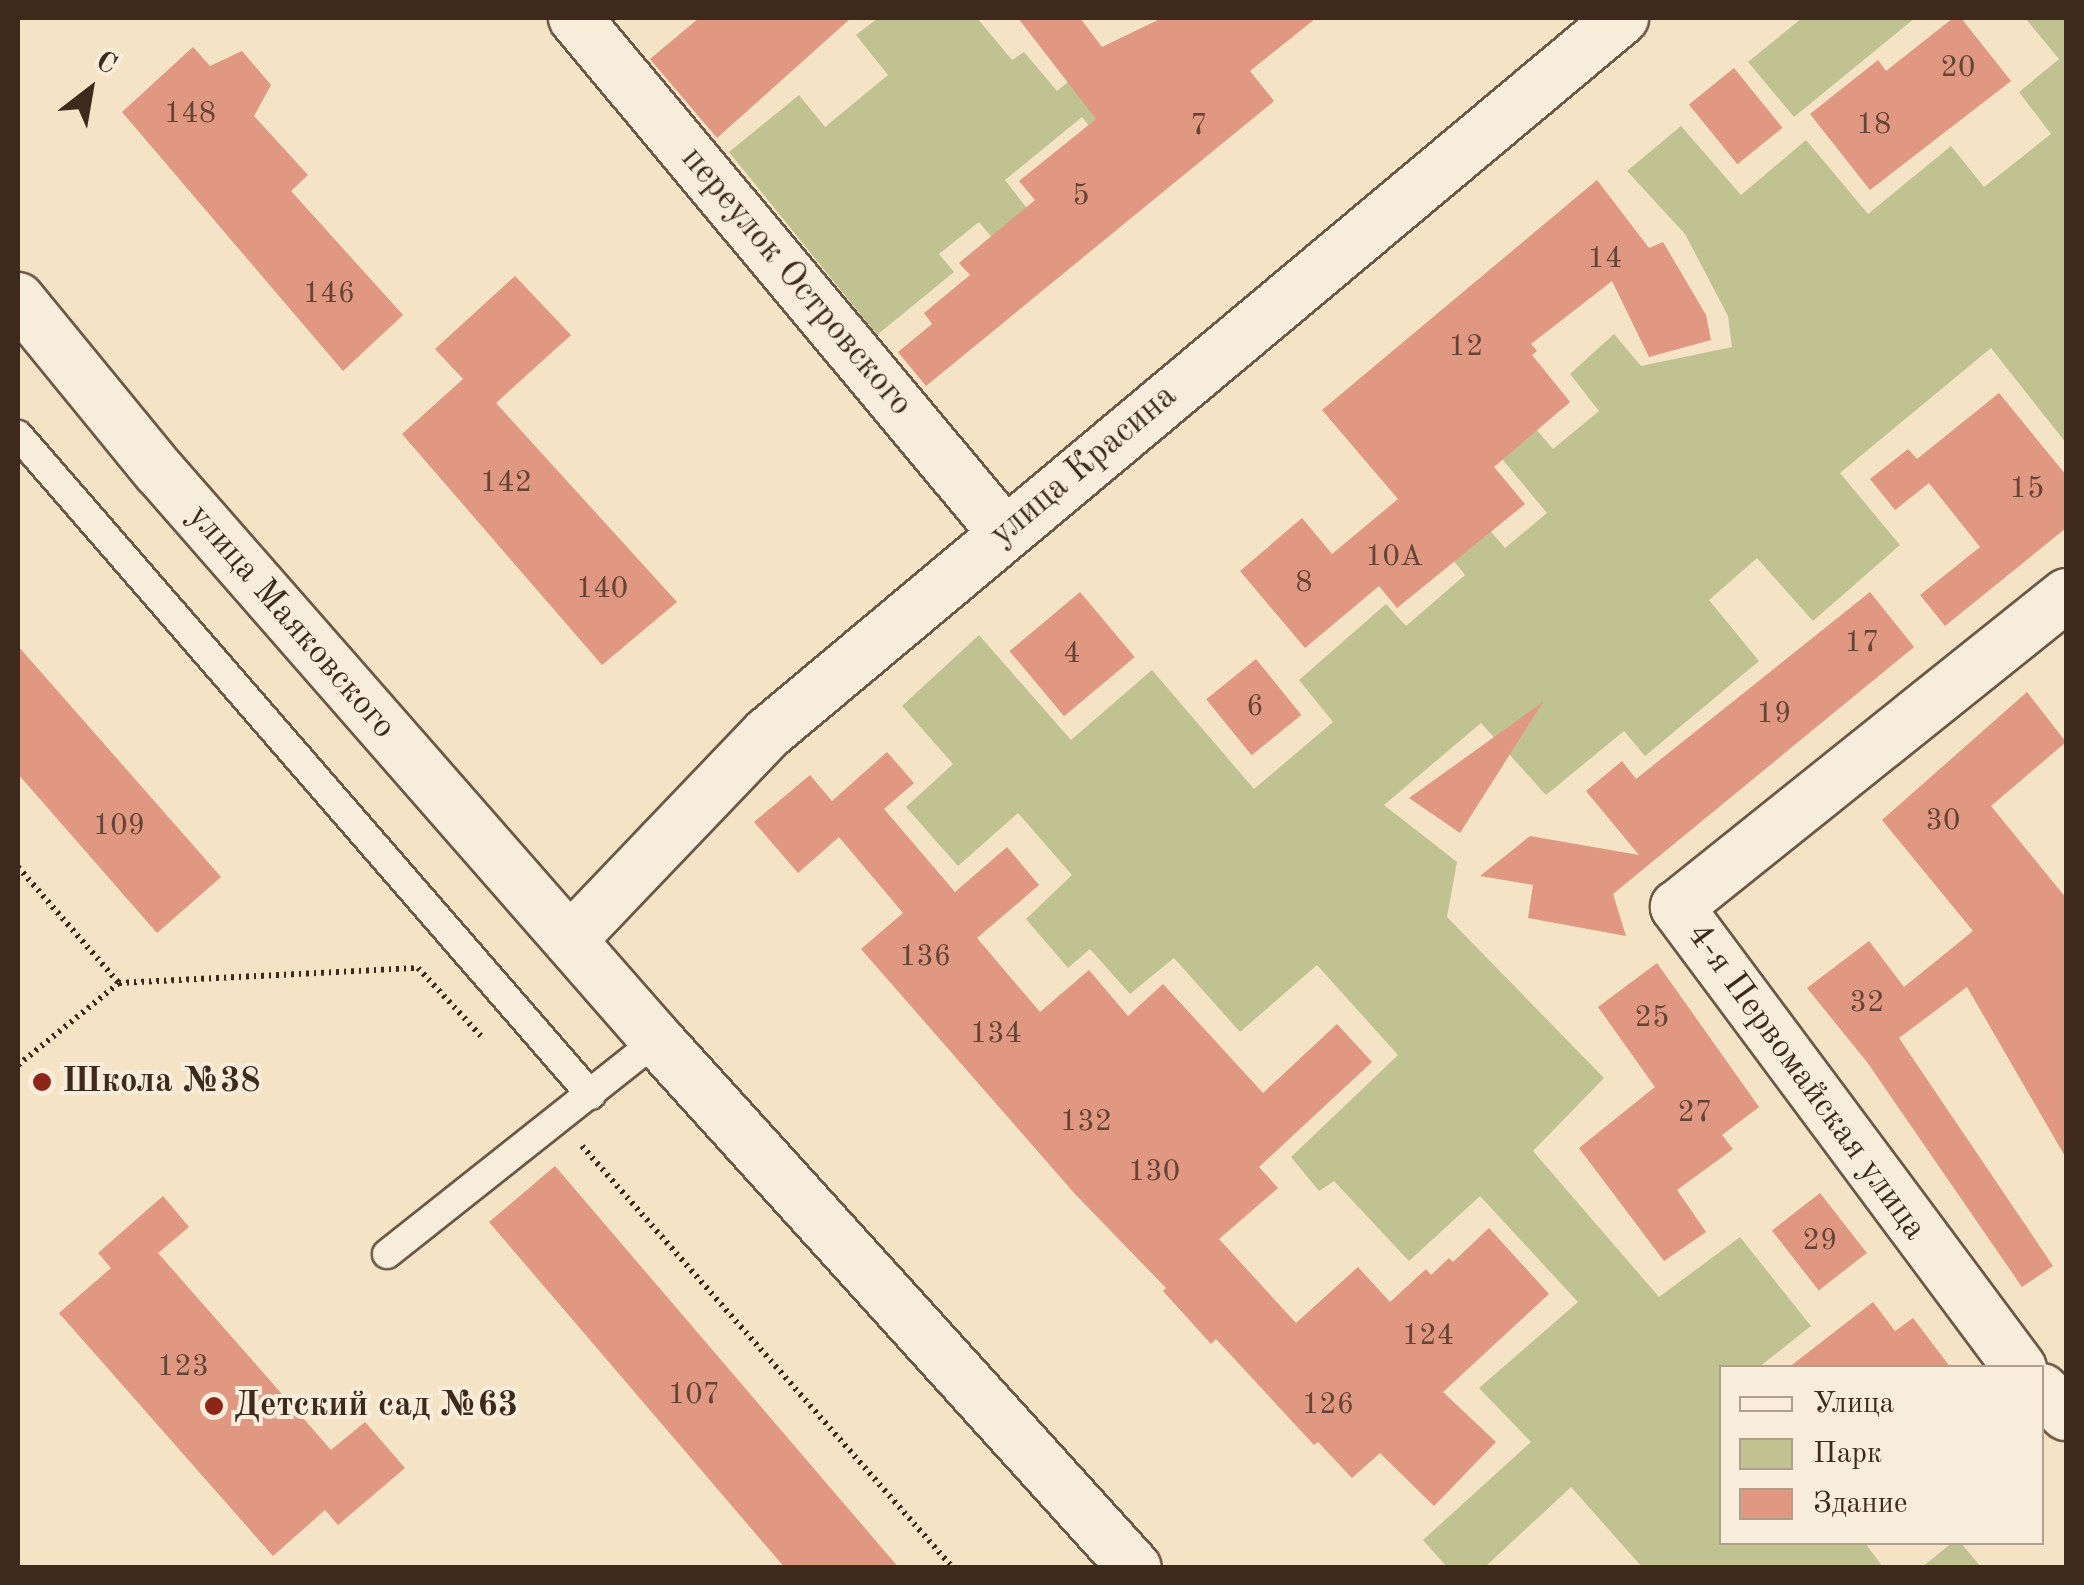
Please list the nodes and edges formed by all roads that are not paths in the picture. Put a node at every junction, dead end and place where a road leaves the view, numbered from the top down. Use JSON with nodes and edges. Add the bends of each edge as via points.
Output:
{"nodes":[{"id":1,"x":1622,"y":18,"type":"edge"},
{"id":2,"x":590,"y":22,"type":"edge"},
{"id":3,"x":18,"y":299,"type":"edge"},
{"id":4,"x":18,"y":435,"type":"edge"},
{"id":5,"x":1004,"y":532,"type":"junction"},
{"id":6,"x":2066,"y":595,"type":"edge"},
{"id":7,"x":570,"y":940,"type":"junction"},
{"id":8,"x":658,"y":1040,"type":"junction"},
{"id":9,"x":591,"y":1095,"type":"junction"},
{"id":10,"x":386,"y":1254,"type":"dead end"},
{"id":11,"x":2018,"y":1365,"type":"edge"},
{"id":12,"x":2044,"y":1392,"type":"edge"},
{"id":13,"x":2066,"y":1414,"type":"edge"},
{"id":14,"x":1136,"y":1568,"type":"edge"}],
"edges":[{"from":1,"to":5,"type":"street","name":"улица Красина"},
{"from":2,"to":5,"type":"street","name":"переулок Островского"},
{"from":3,"to":7,"type":"street","name":"улица Маяковского","via":[[159,471]]},
{"from":4,"to":9,"type":"lane"},
{"from":5,"to":7,"type":"street","name":"улица Красина","via":[[768,733]]},
{"from":6,"to":11,"type":"street","name":"4-я Первомайская улица","via":[[1677,907]]},
{"from":7,"to":8,"type":"street","name":"улица Маяковского"},
{"from":8,"to":9,"type":"lane"},
{"from":8,"to":14,"type":"street","name":"улица Маяковского"},
{"from":9,"to":10,"type":"lane"},
{"from":12,"to":13,"type":"street"}]}
